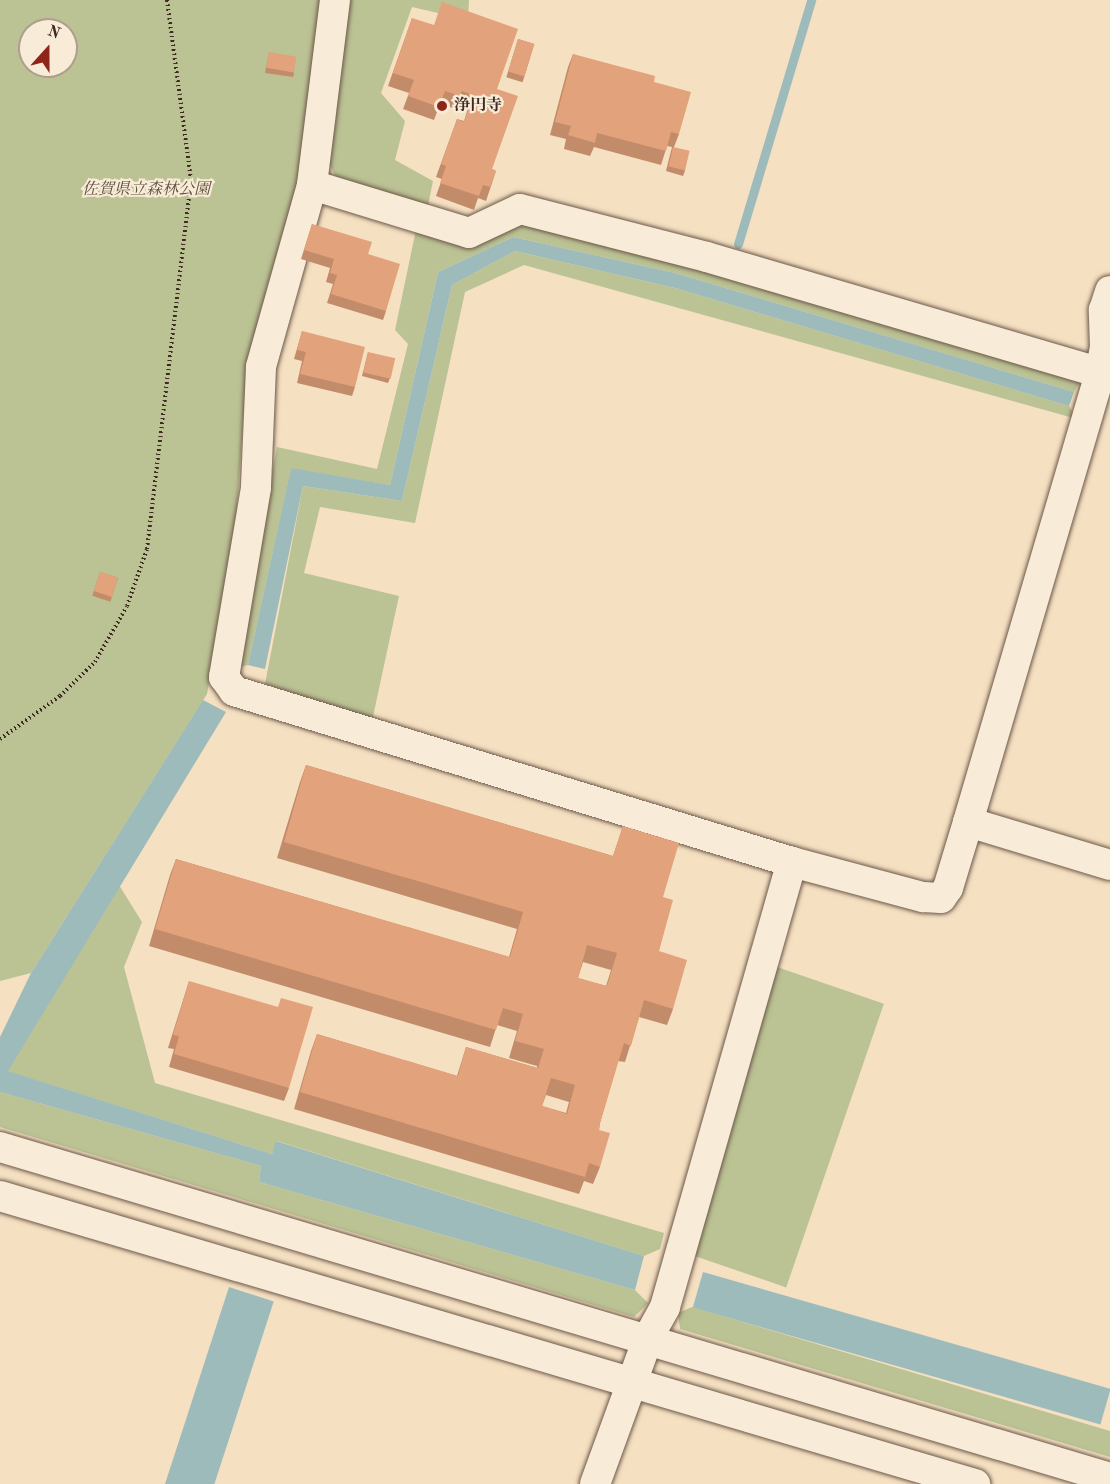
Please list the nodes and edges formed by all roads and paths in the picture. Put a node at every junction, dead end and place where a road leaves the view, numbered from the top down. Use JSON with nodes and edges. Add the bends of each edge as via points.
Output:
{"nodes":[{"id":1,"x":166,"y":0,"type":"edge"},
{"id":2,"x":335,"y":0,"type":"edge"},
{"id":3,"x":312,"y":185,"type":"junction"},
{"id":4,"x":1110,"y":291,"type":"edge"},
{"id":5,"x":1100,"y":373,"type":"junction"},
{"id":6,"x":0,"y":739,"type":"edge"},
{"id":7,"x":968,"y":822,"type":"junction"},
{"id":8,"x":792,"y":862,"type":"junction"},
{"id":9,"x":1110,"y":865,"type":"edge"},
{"id":10,"x":0,"y":1146,"type":"edge"},
{"id":11,"x":0,"y":1196,"type":"edge"},
{"id":12,"x":648,"y":1338,"type":"junction"},
{"id":13,"x":632,"y":1383,"type":"junction"},
{"id":14,"x":1110,"y":1478,"type":"edge"},
{"id":15,"x":595,"y":1484,"type":"edge"},
{"id":16,"x":975,"y":1484,"type":"edge"}],
"edges":[{"from":1,"to":6,"type":"path","via":[[191,180],[147,549],[127,606],[95,662],[60,696]]},
{"from":2,"to":3,"type":"street"},
{"from":3,"to":5,"type":"street","via":[[469,233],[520,209],[707,257]]},
{"from":3,"to":8,"type":"street","via":[[261,367],[256,488],[224,677],[234,691],[345,728]]},
{"from":4,"to":5,"type":"street","via":[[1104,310],[1105,347]]},
{"from":5,"to":7,"type":"street"},
{"from":7,"to":8,"type":"street","via":[[948,888],[941,898]]},
{"from":7,"to":9,"type":"street"},
{"from":8,"to":12,"type":"street","via":[[665,1307]]},
{"from":10,"to":12,"type":"street"},
{"from":11,"to":13,"type":"street"},
{"from":12,"to":13,"type":"street"},
{"from":12,"to":14,"type":"street"},
{"from":13,"to":15,"type":"street"},
{"from":13,"to":16,"type":"street"}]}
